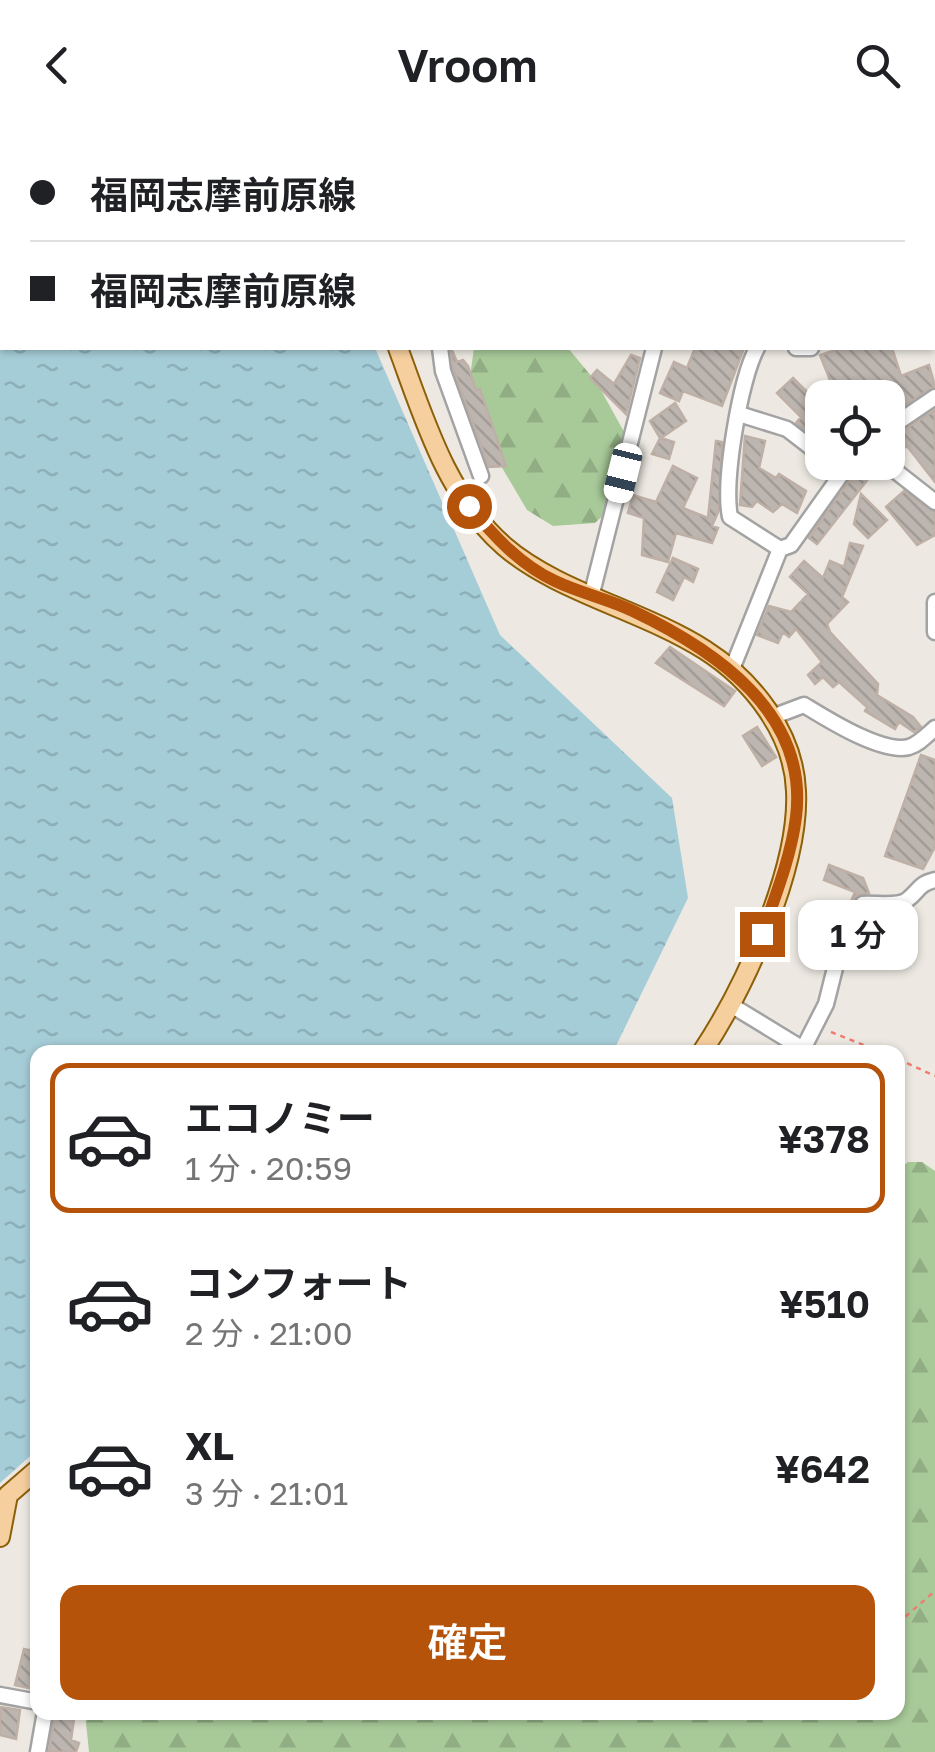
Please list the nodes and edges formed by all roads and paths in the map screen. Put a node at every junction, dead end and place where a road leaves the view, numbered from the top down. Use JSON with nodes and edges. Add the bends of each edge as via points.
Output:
{"nodes":[{"id":1,"x":399,"y":350,"type":"edge"},
{"id":2,"x":440,"y":350,"type":"edge"},
{"id":3,"x":653,"y":350,"type":"edge"},
{"id":4,"x":756,"y":350,"type":"edge"},
{"id":5,"x":935,"y":397,"type":"edge"},
{"id":6,"x":739,"y":414,"type":"junction"},
{"id":7,"x":905,"y":417,"type":"edge"},
{"id":8,"x":805,"y":443,"type":"edge"},
{"id":9,"x":482,"y":476,"type":"dead end"},
{"id":10,"x":905,"y":478,"type":"edge"},
{"id":11,"x":832,"y":480,"type":"edge"},
{"id":12,"x":935,"y":502,"type":"edge"},
{"id":13,"x":780,"y":550,"type":"junction"},
{"id":14,"x":592,"y":593,"type":"junction"},
{"id":15,"x":935,"y":602,"type":"edge"},
{"id":16,"x":935,"y":632,"type":"edge"},
{"id":17,"x":732,"y":670,"type":"junction"},
{"id":18,"x":772,"y":718,"type":"junction"},
{"id":19,"x":935,"y":728,"type":"edge"},
{"id":20,"x":935,"y":880,"type":"edge"},
{"id":21,"x":731,"y":1005,"type":"junction"},
{"id":22,"x":815,"y":1025,"type":"junction"},
{"id":23,"x":706,"y":1045,"type":"edge"},
{"id":24,"x":798,"y":1045,"type":"edge"},
{"id":25,"x":805,"y":1045,"type":"edge"},
{"id":26,"x":864,"y":1045,"type":"edge"},
{"id":27,"x":905,"y":1062,"type":"edge"},
{"id":28,"x":935,"y":1076,"type":"edge"},
{"id":29,"x":30,"y":1476,"type":"edge"},
{"id":30,"x":0,"y":1537,"type":"edge"},
{"id":31,"x":935,"y":1591,"type":"edge"},
{"id":32,"x":905,"y":1617,"type":"edge"},
{"id":33,"x":0,"y":1695,"type":"edge"},
{"id":34,"x":30,"y":1701,"type":"edge"},
{"id":35,"x":44,"y":1720,"type":"edge"},
{"id":36,"x":38,"y":1752,"type":"edge"}],
"edges":[{"from":1,"to":14,"type":"main road","via":[[448,474],[469,506],[520,558],[555,581]]},
{"from":2,"to":9,"type":"street"},
{"from":3,"to":14,"type":"street"},
{"from":4,"to":6,"type":"street"},
{"from":5,"to":7,"type":"street"},
{"from":6,"to":8,"type":"street","via":[[787,429]]},
{"from":6,"to":13,"type":"street","via":[[726,497],[730,516]]},
{"from":10,"to":12,"type":"street"},
{"from":11,"to":13,"type":"street","via":[[791,545]]},
{"from":13,"to":17,"type":"street"},
{"from":14,"to":17,"type":"main road"},
{"from":15,"to":16,"type":"street"},
{"from":17,"to":18,"type":"main road"},
{"from":18,"to":19,"type":"street","via":[[804,705],[848,731],[903,749]]},
{"from":18,"to":21,"type":"main road","via":[[796,787],[796,814],[772,904]]},
{"from":20,"to":22,"type":"street","via":[[918,885],[907,901],[864,904],[842,940]]},
{"from":21,"to":23,"type":"main road"},
{"from":21,"to":24,"type":"street"},
{"from":22,"to":25,"type":"street"},
{"from":22,"to":26,"type":"path"},
{"from":27,"to":28,"type":"path"},
{"from":29,"to":30,"type":"main road","via":[[8,1495]]},
{"from":31,"to":32,"type":"path"},
{"from":33,"to":34,"type":"street"},
{"from":35,"to":36,"type":"street"}]}
